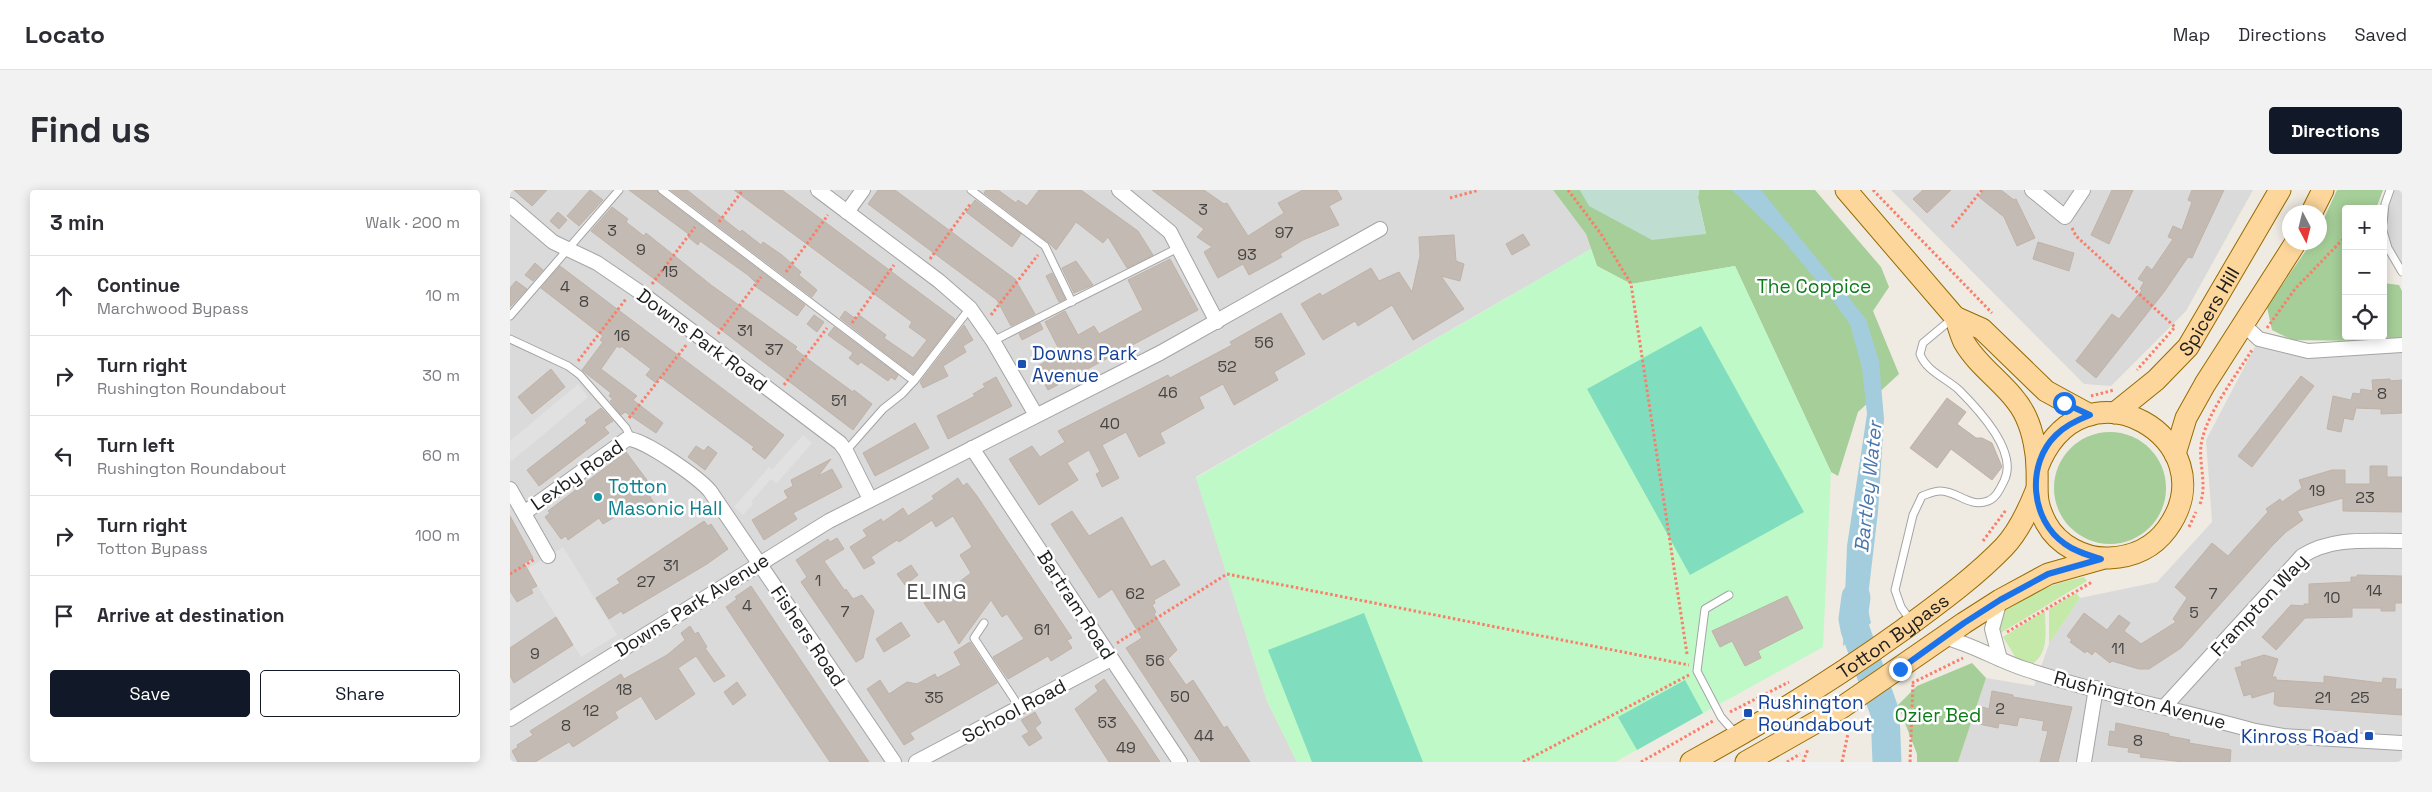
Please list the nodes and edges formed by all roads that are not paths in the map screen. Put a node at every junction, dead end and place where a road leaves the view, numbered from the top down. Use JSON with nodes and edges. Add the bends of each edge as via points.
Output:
{"nodes":[{"id":1,"x":619,"y":190,"type":"edge"},
{"id":2,"x":662,"y":190,"type":"edge"},
{"id":3,"x":818,"y":190,"type":"edge"},
{"id":4,"x":863,"y":190,"type":"edge"},
{"id":5,"x":1119,"y":190,"type":"edge"},
{"id":6,"x":1846,"y":190,"type":"edge"},
{"id":7,"x":2032,"y":190,"type":"edge"},
{"id":8,"x":2083,"y":190,"type":"edge"},
{"id":9,"x":2280,"y":190,"type":"edge"},
{"id":10,"x":2323,"y":190,"type":"edge"},
{"id":11,"x":2390,"y":190,"type":"edge"},
{"id":12,"x":975,"y":192,"type":"edge"},
{"id":13,"x":510,"y":205,"type":"edge"},
{"id":14,"x":2316,"y":205,"type":"edge"},
{"id":15,"x":2384,"y":205,"type":"edge"},
{"id":16,"x":842,"y":208,"type":"junction"},
{"id":17,"x":1380,"y":229,"type":"dead end"},
{"id":18,"x":2387,"y":245,"type":"edge"},
{"id":19,"x":1180,"y":247,"type":"junction"},
{"id":20,"x":567,"y":249,"type":"junction"},
{"id":21,"x":2291,"y":250,"type":"edge"},
{"id":22,"x":2402,"y":272,"type":"edge"},
{"id":23,"x":1072,"y":302,"type":"junction"},
{"id":24,"x":970,"y":308,"type":"junction"},
{"id":25,"x":510,"y":316,"type":"edge"},
{"id":26,"x":1955,"y":317,"type":"junction"},
{"id":27,"x":1217,"y":322,"type":"junction"},
{"id":28,"x":2242,"y":324,"type":"junction"},
{"id":29,"x":510,"y":339,"type":"edge"},
{"id":30,"x":993,"y":341,"type":"junction"},
{"id":31,"x":2402,"y":345,"type":"edge"},
{"id":32,"x":914,"y":381,"type":"junction"},
{"id":33,"x":2115,"y":413,"type":"junction"},
{"id":34,"x":1036,"y":415,"type":"junction"},
{"id":35,"x":2090,"y":415,"type":"junction"},
{"id":36,"x":630,"y":439,"type":"junction"},
{"id":37,"x":972,"y":448,"type":"junction"},
{"id":38,"x":846,"y":451,"type":"junction"},
{"id":39,"x":2175,"y":454,"type":"junction"},
{"id":40,"x":2037,"y":469,"type":"junction"},
{"id":41,"x":510,"y":489,"type":"edge"},
{"id":42,"x":2036,"y":491,"type":"junction"},
{"id":43,"x":870,"y":499,"type":"junction"},
{"id":44,"x":524,"y":514,"type":"junction"},
{"id":45,"x":2402,"y":541,"type":"edge"},
{"id":46,"x":547,"y":555,"type":"road end"},
{"id":47,"x":2101,"y":559,"type":"junction"},
{"id":48,"x":759,"y":564,"type":"junction"},
{"id":49,"x":1729,"y":595,"type":"dead end"},
{"id":50,"x":2000,"y":600,"type":"junction"},
{"id":51,"x":1912,"y":622,"type":"junction"},
{"id":52,"x":984,"y":623,"type":"dead end"},
{"id":53,"x":1943,"y":638,"type":"junction"},
{"id":54,"x":1108,"y":654,"type":"junction"},
{"id":55,"x":2000,"y":660,"type":"junction"},
{"id":56,"x":2096,"y":688,"type":"junction"},
{"id":57,"x":2165,"y":706,"type":"junction"},
{"id":58,"x":1020,"y":708,"type":"junction"},
{"id":59,"x":510,"y":719,"type":"edge"},
{"id":60,"x":1738,"y":736,"type":"junction"},
{"id":61,"x":2402,"y":743,"type":"edge"},
{"id":62,"x":894,"y":762,"type":"edge"},
{"id":63,"x":916,"y":762,"type":"edge"},
{"id":64,"x":1180,"y":762,"type":"edge"},
{"id":65,"x":1691,"y":762,"type":"edge"},
{"id":66,"x":1746,"y":762,"type":"edge"},
{"id":67,"x":2084,"y":762,"type":"edge"}],
"edges":[{"from":1,"to":20,"type":"lane"},
{"from":2,"to":32,"type":"lane"},
{"from":3,"to":16,"type":"street"},
{"from":4,"to":16,"type":"street"},
{"from":5,"to":19,"type":"street","via":[[1160,221]]},
{"from":6,"to":26,"type":"main road"},
{"from":7,"to":8,"type":"street","via":[[2064,217]]},
{"from":9,"to":33,"type":"main road","name":"Spicers Hill","via":[[2188,347],[2156,380]]},
{"from":10,"to":14,"type":"main road"},
{"from":11,"to":15,"type":"lane"},
{"from":12,"to":23,"type":"lane","via":[[1045,246]]},
{"from":13,"to":20,"type":"street","name":"Downs Park Road","via":[[545,236]]},
{"from":16,"to":24,"type":"street"},
{"from":17,"to":27,"type":"street","name":"Downs Park Avenue"},
{"from":18,"to":22,"type":"lane"},
{"from":19,"to":23,"type":"lane"},
{"from":19,"to":27,"type":"street"},
{"from":20,"to":25,"type":"lane"},
{"from":20,"to":38,"type":"street","name":"Downs Park Road","via":[[591,260],[639,292],[840,443]]},
{"from":21,"to":28,"type":"main road","name":"Spicers Hill"},
{"from":23,"to":30,"type":"lane"},
{"from":24,"to":30,"type":"street"},
{"from":24,"to":32,"type":"lane"},
{"from":26,"to":35,"type":"main road","via":[[1982,329],[2046,391]]},
{"from":26,"to":40,"type":"main road","via":[[1964,342],[2026,416]]},
{"from":26,"to":51,"type":"lane","via":[[1924,343],[1920,354],[1929,366],[1958,390],[1997,436],[2008,469],[1996,496],[1988,501],[1968,502],[1940,491],[1922,496],[1913,515],[1895,590],[1901,607]]},
{"from":27,"to":34,"type":"street","name":"Downs Park Avenue"},
{"from":28,"to":31,"type":"street","via":[[2259,339],[2308,351]]},
{"from":28,"to":39,"type":"main road","name":"Spicers Hill","via":[[2186,418]]},
{"from":29,"to":36,"type":"lane","via":[[573,369],[624,425]]},
{"from":30,"to":34,"type":"street"},
{"from":32,"to":38,"type":"lane","via":[[883,409]]},
{"from":33,"to":35,"type":"main road"},
{"from":33,"to":39,"type":"main road","via":[[2151,425]]},
{"from":34,"to":37,"type":"street","name":"Downs Park Avenue"},
{"from":35,"to":40,"type":"main road","via":[[2071,423],[2056,435],[2044,451]]},
{"from":36,"to":44,"type":"street","name":"Lexby Road","via":[[622,441]]},
{"from":36,"to":48,"type":"street","name":"Fishers Road","via":[[641,441],[704,484]]},
{"from":37,"to":43,"type":"street","name":"Downs Park Avenue"},
{"from":37,"to":54,"type":"street","name":"Bartram Road"},
{"from":38,"to":43,"type":"street","name":"Downs Park Road"},
{"from":39,"to":47,"type":"main road","via":[[2182,476],[2181,498],[2162,537],[2144,550],[2123,558]]},
{"from":40,"to":42,"type":"main road"},
{"from":41,"to":44,"type":"street","name":"Lexby Road"},
{"from":42,"to":47,"type":"main road","via":[[2040,511],[2049,529],[2064,544],[2081,554]]},
{"from":42,"to":51,"type":"main road","name":"Totton Bypass","via":[[2026,515],[2004,546],[1959,588]]},
{"from":43,"to":48,"type":"street","name":"Downs Park Avenue"},
{"from":44,"to":46,"type":"street","name":"Lexby Road"},
{"from":45,"to":57,"type":"street","name":"Frampton Way","via":[[2336,542],[2317,547],[2302,556]]},
{"from":47,"to":50,"type":"main road","name":"Totton Bypass","via":[[2048,574]]},
{"from":48,"to":59,"type":"street","name":"Downs Park Avenue"},
{"from":48,"to":62,"type":"street","name":"Fishers Road"},
{"from":49,"to":60,"type":"lane","via":[[1705,609],[1697,671],[1721,717]]},
{"from":50,"to":53,"type":"main road","name":"Totton Bypass"},
{"from":50,"to":55,"type":"street","via":[[1992,628]]},
{"from":51,"to":60,"type":"main road","name":"Totton Bypass","via":[[1847,670]]},
{"from":52,"to":58,"type":"lane","via":[[974,638]]},
{"from":53,"to":55,"type":"street","name":"Rushington Avenue","via":[[1969,644]]},
{"from":53,"to":66,"type":"main road","name":"Totton Bypass","via":[[1907,675],[1849,713]]},
{"from":54,"to":58,"type":"street","name":"School Road"},
{"from":54,"to":64,"type":"street","name":"Bartram Road"},
{"from":55,"to":56,"type":"street","name":"Rushington Avenue"},
{"from":56,"to":57,"type":"street","name":"Rushington Avenue"},
{"from":56,"to":67,"type":"street"},
{"from":57,"to":61,"type":"street","name":"Rushington Avenue","via":[[2283,736]]},
{"from":58,"to":63,"type":"street","name":"School Road"},
{"from":60,"to":65,"type":"main road","name":"Totton Bypass"}]}
